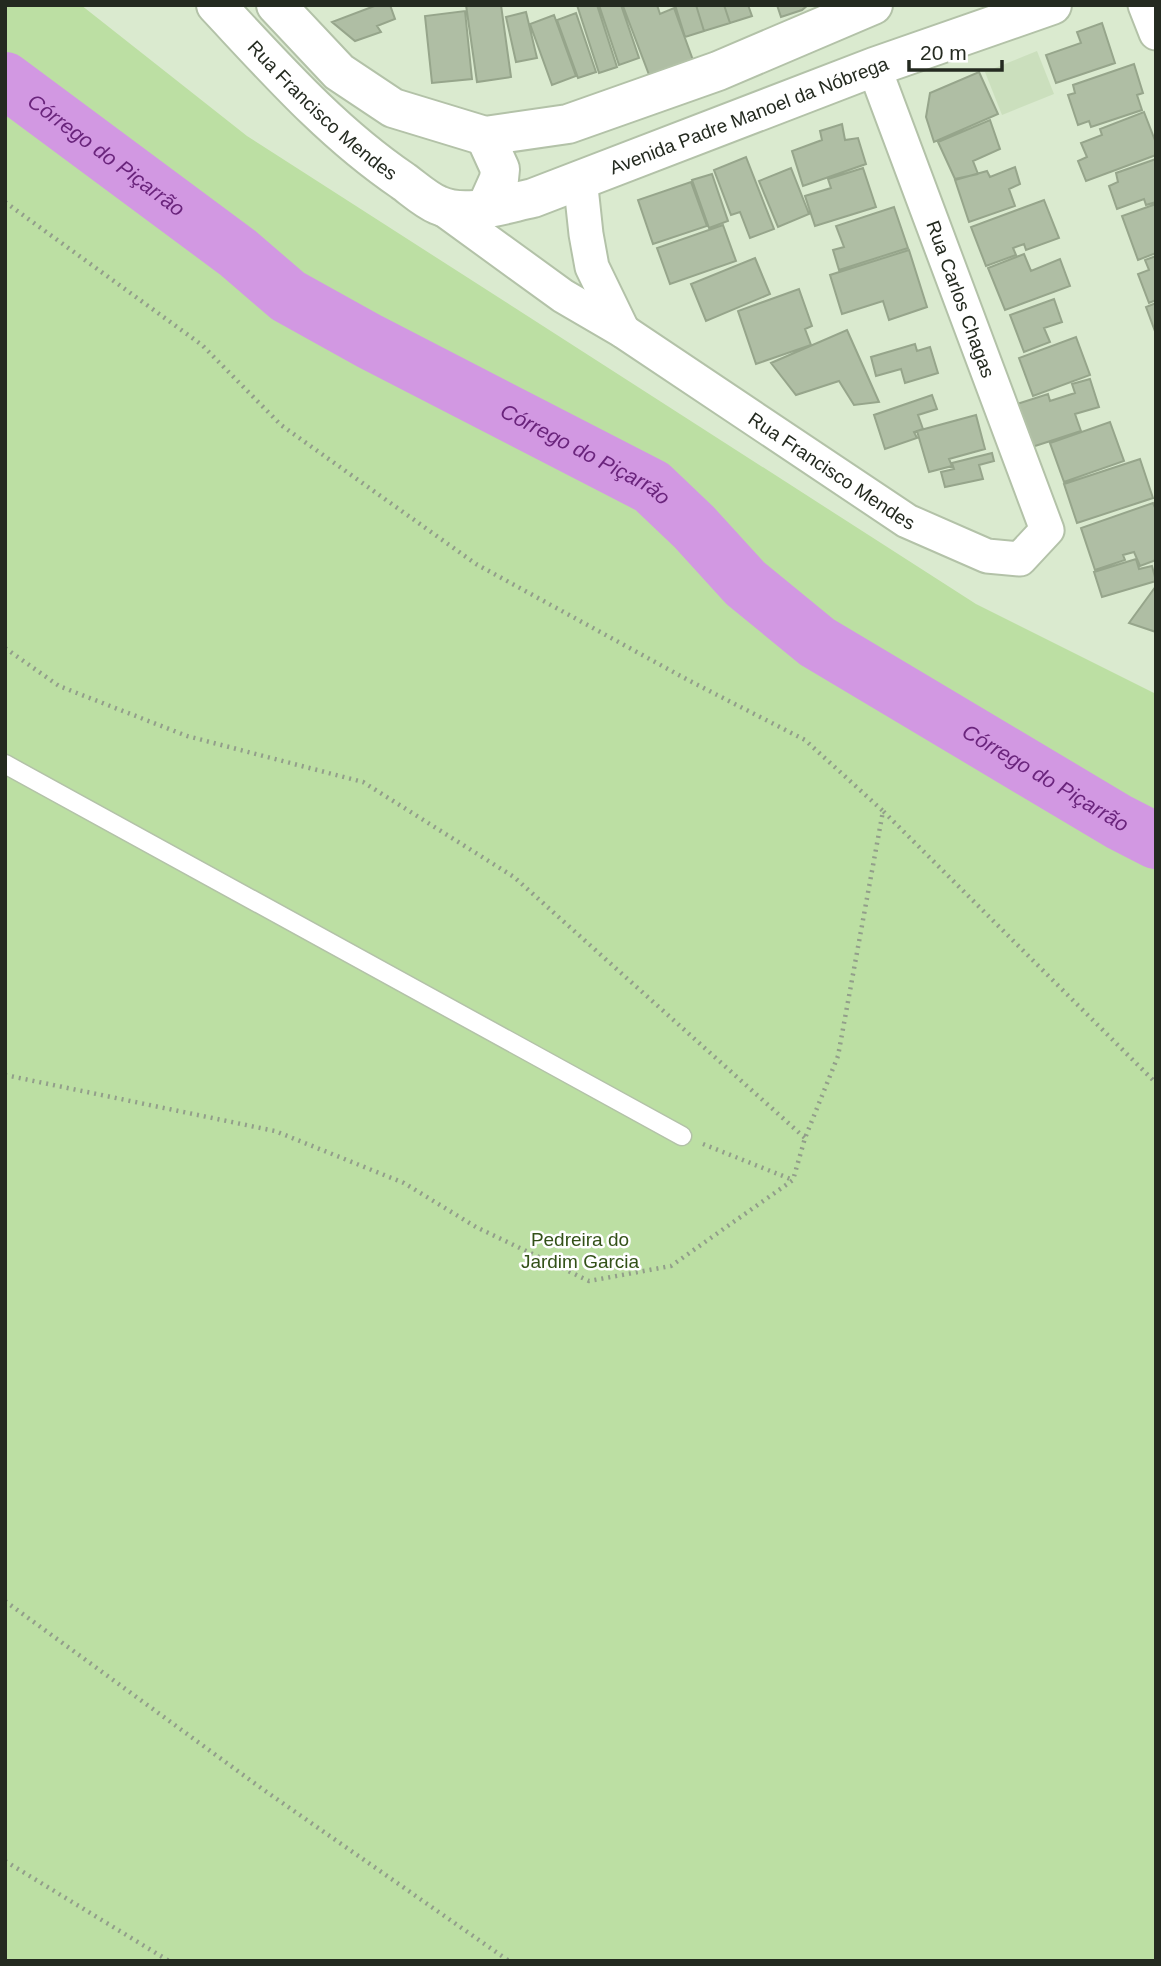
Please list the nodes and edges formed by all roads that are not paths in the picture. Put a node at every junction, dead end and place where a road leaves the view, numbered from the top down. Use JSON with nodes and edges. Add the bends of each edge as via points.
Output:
{"nodes":[{"id":1,"x":216,"y":5,"type":"edge"},
{"id":2,"x":276,"y":5,"type":"edge"},
{"id":3,"x":1052,"y":5,"type":"edge"},
{"id":4,"x":1145,"y":5,"type":"edge"},
{"id":5,"x":861,"y":7,"type":"edge"},
{"id":6,"x":1156,"y":33,"type":"edge"},
{"id":7,"x":874,"y":67,"type":"junction"},
{"id":8,"x":485,"y":136,"type":"junction"},
{"id":9,"x":580,"y":178,"type":"junction"},
{"id":10,"x":439,"y":206,"type":"junction"},
{"id":11,"x":486,"y":208,"type":"junction"},
{"id":12,"x":623,"y":331,"type":"junction"},
{"id":13,"x":1047,"y":530,"type":"joint"},
{"id":14,"x":5,"y":764,"type":"edge"},
{"id":15,"x":682,"y":1136,"type":"road end"}],
"edges":[{"from":1,"to":10,"type":"street","name":"Rua Francisco Mendes","via":[[313,108],[378,164]]},
{"from":2,"to":8,"type":"street","name":"Rua Francisco Mendes","via":[[339,72],[393,108]]},
{"from":3,"to":7,"type":"street","name":"Avenida Padre Manoel da Nóbrega"},
{"from":4,"to":6,"type":"street"},
{"from":5,"to":8,"type":"street","via":[[718,72],[568,124]]},
{"from":7,"to":9,"type":"street","name":"Avenida Padre Manoel da Nóbrega"},
{"from":7,"to":13,"type":"street","name":"Rua Carlos Chagas"},
{"from":8,"to":11,"type":"street","via":[[500,169]]},
{"from":9,"to":11,"type":"street","name":"Avenida Padre Manoel da Nóbrega","via":[[533,198]]},
{"from":9,"to":12,"type":"street","via":[[592,267]]},
{"from":10,"to":11,"type":"street","name":"Rua Francisco Mendes"},
{"from":10,"to":12,"type":"street","name":"Rua Francisco Mendes","via":[[563,296]]},
{"from":12,"to":13,"type":"street","name":"Rua Francisco Mendes","via":[[907,521],[987,556],[1020,559]]},
{"from":14,"to":15,"type":"lane"}]}
